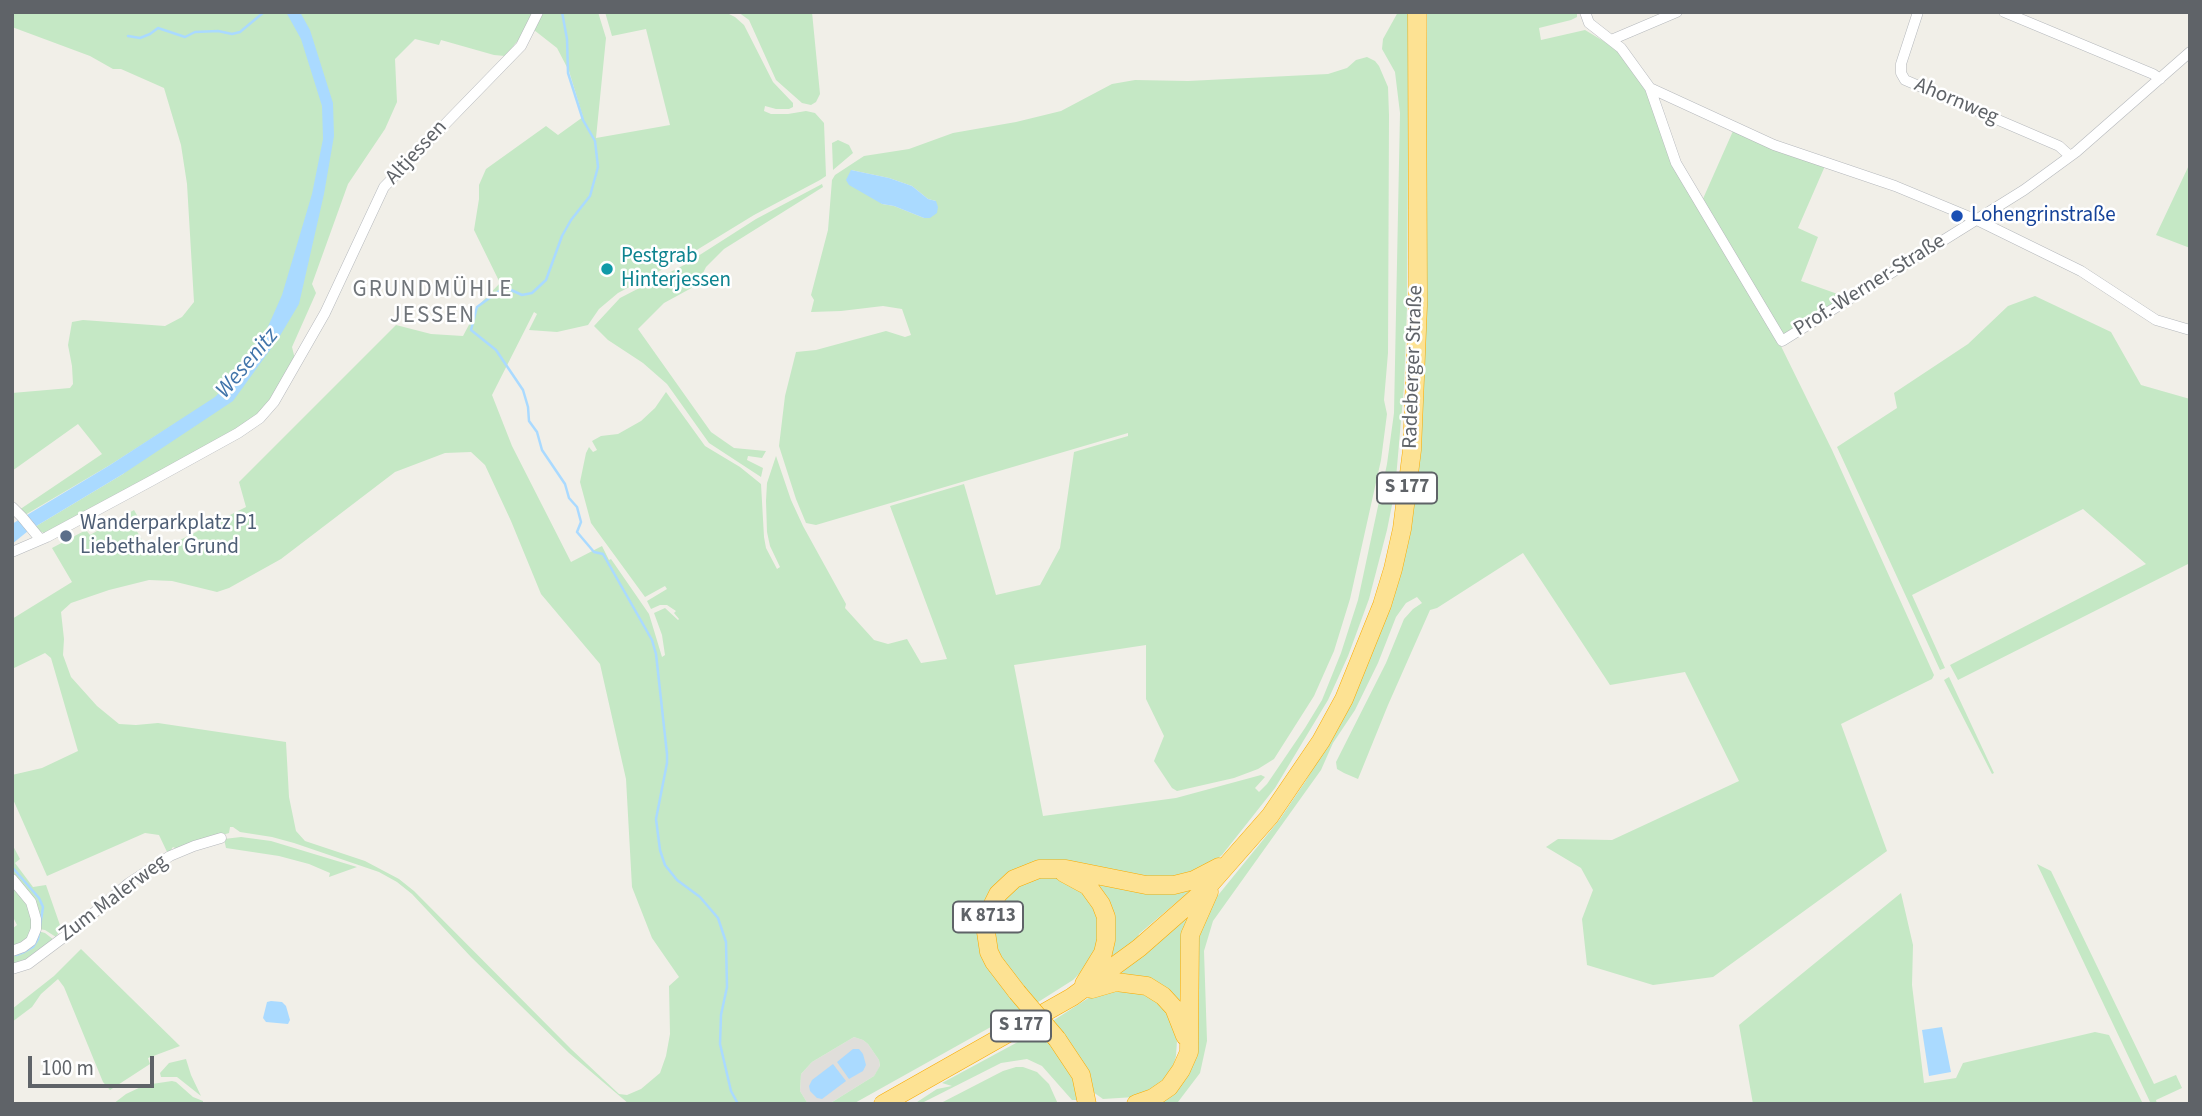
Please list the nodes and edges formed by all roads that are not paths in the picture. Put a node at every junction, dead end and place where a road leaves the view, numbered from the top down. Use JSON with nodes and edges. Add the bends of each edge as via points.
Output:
{"nodes":[{"id":1,"x":538,"y":12,"type":"edge"},
{"id":2,"x":1417,"y":12,"type":"edge"},
{"id":3,"x":1585,"y":12,"type":"edge"},
{"id":4,"x":1677,"y":12,"type":"edge"},
{"id":5,"x":1918,"y":12,"type":"edge"},
{"id":6,"x":2004,"y":12,"type":"edge"},
{"id":7,"x":1611,"y":40,"type":"junction"},
{"id":8,"x":2190,"y":51,"type":"edge"},
{"id":9,"x":2160,"y":79,"type":"junction"},
{"id":10,"x":1650,"y":89,"type":"junction"},
{"id":11,"x":2070,"y":156,"type":"junction"},
{"id":12,"x":1977,"y":220,"type":"junction"},
{"id":13,"x":2190,"y":330,"type":"edge"},
{"id":14,"x":12,"y":507,"type":"edge"},
{"id":15,"x":40,"y":539,"type":"junction"},
{"id":16,"x":12,"y":552,"type":"edge"},
{"id":17,"x":221,"y":838,"type":"dead end"},
{"id":18,"x":1236,"y":855,"type":"junction"},
{"id":19,"x":1050,"y":869,"type":"junction"},
{"id":20,"x":1222,"y":871,"type":"junction"},
{"id":21,"x":12,"y":879,"type":"edge"},
{"id":22,"x":12,"y":951,"type":"edge"},
{"id":23,"x":12,"y":969,"type":"edge"},
{"id":24,"x":1072,"y":996,"type":"junction"},
{"id":25,"x":1186,"y":1060,"type":"junction"},
{"id":26,"x":883,"y":1104,"type":"edge"},
{"id":27,"x":1087,"y":1104,"type":"edge"},
{"id":28,"x":1136,"y":1104,"type":"edge"}],
"edges":[{"from":1,"to":15,"type":"street","name":"Altjessen","via":[[521,46],[384,187],[325,313],[260,418]]},
{"from":2,"to":18,"type":"highway","name":"Radeberger Straße","number":"S 177","via":[[1416,386],[1402,528],[1382,605],[1334,718],[1293,784]]},
{"from":3,"to":7,"type":"street","via":[[1589,23]]},
{"from":4,"to":7,"type":"street"},
{"from":5,"to":11,"type":"street","name":"Ahornweg","via":[[1901,64],[1906,80],[2053,142]]},
{"from":6,"to":9,"type":"street"},
{"from":7,"to":10,"type":"street"},
{"from":8,"to":9,"type":"street","name":"Prof.-Werner-Straße"},
{"from":9,"to":11,"type":"street","name":"Prof.-Werner-Straße"},
{"from":10,"to":12,"type":"street","via":[[1774,145]]},
{"from":10,"to":12,"type":"street","name":"Prof.-Werner-Straße","via":[[1676,163],[1782,341]]},
{"from":11,"to":12,"type":"street","name":"Prof.-Werner-Straße"},
{"from":12,"to":13,"type":"street","via":[[2081,271],[2156,320]]},
{"from":14,"to":15,"type":"street"},
{"from":15,"to":16,"type":"street","name":"Altjessen"},
{"from":17,"to":23,"type":"street","name":"Zum Malerweg","via":[[162,861],[28,964]]},
{"from":18,"to":19,"type":"highway","via":[[1207,874],[1174,885],[1146,885]]},
{"from":18,"to":20,"type":"highway","number":"S 177"},
{"from":19,"to":24,"type":"highway","via":[[1088,886],[1106,917],[1103,953]]},
{"from":19,"to":27,"type":"highway","number":"K 8713","bridge":true,"via":[[1021,875],[1005,886],[986,923],[989,953],[998,970],[1067,1051],[1081,1075]]},
{"from":20,"to":24,"type":"highway","number":"S 177","via":[[1139,948]]},
{"from":20,"to":25,"type":"highway","via":[[1190,935]]},
{"from":21,"to":22,"type":"street","via":[[31,902],[36,929],[31,940]]},
{"from":24,"to":25,"type":"highway","via":[[1116,982],[1147,986],[1174,1008],[1185,1037]]},
{"from":24,"to":26,"type":"highway","number":"S 177"},
{"from":25,"to":28,"type":"highway","via":[[1169,1087]]}]}
